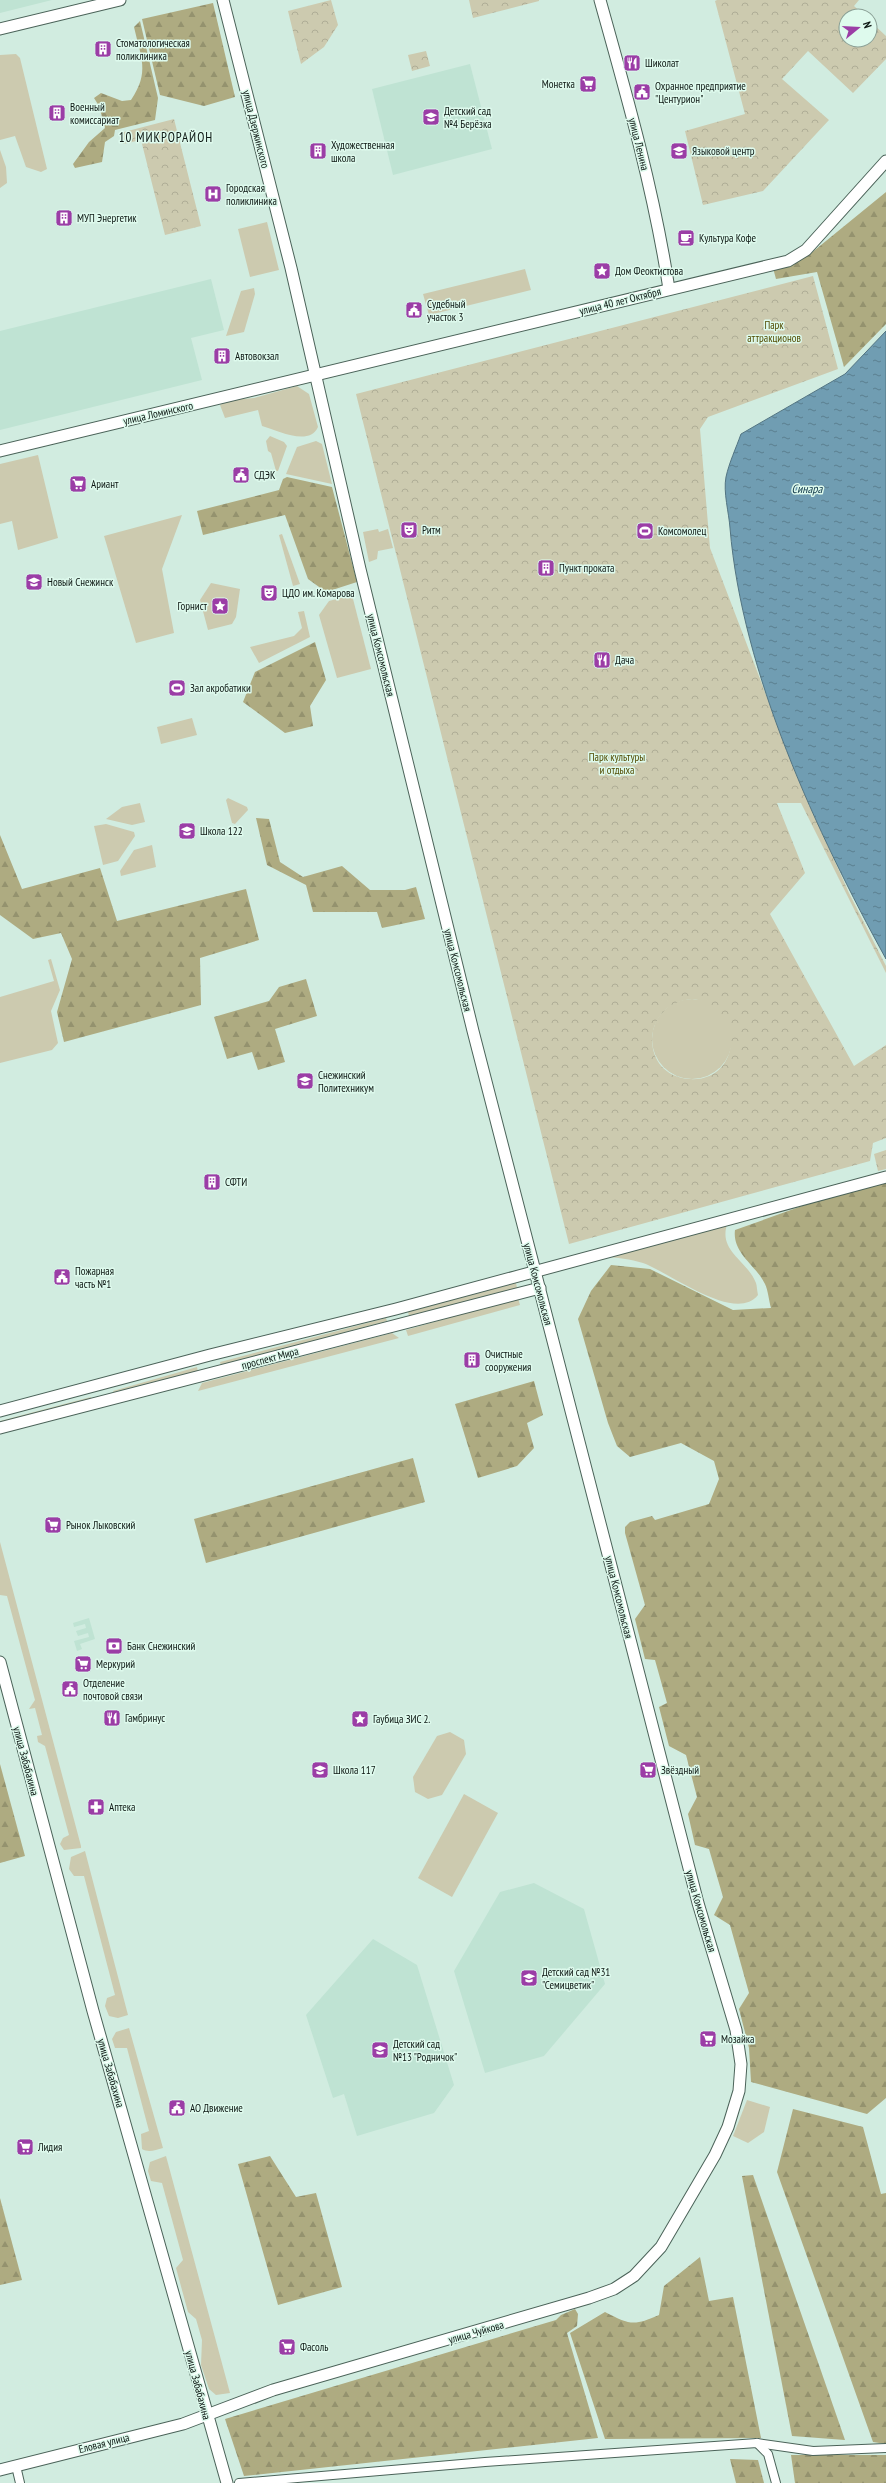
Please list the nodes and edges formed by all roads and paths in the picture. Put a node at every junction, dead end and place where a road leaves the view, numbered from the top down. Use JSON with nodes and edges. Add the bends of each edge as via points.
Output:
{"nodes":[{"id":1,"x":120,"y":0,"type":"edge"},
{"id":2,"x":223,"y":0,"type":"edge"},
{"id":3,"x":600,"y":0,"type":"edge"},
{"id":4,"x":0,"y":29,"type":"edge"},
{"id":5,"x":886,"y":161,"type":"edge"},
{"id":6,"x":669,"y":289,"type":"junction"},
{"id":7,"x":316,"y":376,"type":"junction"},
{"id":8,"x":0,"y":451,"type":"edge"},
{"id":9,"x":886,"y":1177,"type":"edge"},
{"id":10,"x":536,"y":1272,"type":"junction"},
{"id":11,"x":540,"y":1288,"type":"junction"},
{"id":12,"x":396,"y":1309,"type":"junction"},
{"id":13,"x":400,"y":1325,"type":"junction"},
{"id":14,"x":210,"y":1355,"type":"junction"},
{"id":15,"x":215,"y":1373,"type":"junction"},
{"id":16,"x":99,"y":1384,"type":"junction"},
{"id":17,"x":104,"y":1401,"type":"junction"},
{"id":18,"x":0,"y":1411,"type":"edge"},
{"id":19,"x":0,"y":1428,"type":"edge"},
{"id":20,"x":0,"y":1662,"type":"edge"},
{"id":21,"x":698,"y":2183,"type":"joint"},
{"id":22,"x":208,"y":2416,"type":"junction"},
{"id":23,"x":757,"y":2443,"type":"junction"},
{"id":24,"x":886,"y":2448,"type":"edge"},
{"id":25,"x":16,"y":2466,"type":"junction"},
{"id":26,"x":0,"y":2470,"type":"edge"},
{"id":27,"x":20,"y":2483,"type":"edge"},
{"id":28,"x":227,"y":2483,"type":"edge"},
{"id":29,"x":239,"y":2483,"type":"edge"},
{"id":30,"x":776,"y":2483,"type":"edge"}],
"edges":[{"from":1,"to":4,"type":"street"},
{"from":2,"to":7,"type":"street","name":"улица Дзержинского"},
{"from":3,"to":6,"type":"street","name":"улица Ленина","via":[[658,222]]},
{"from":5,"to":6,"type":"street","name":"улица 40 лет Октября","via":[[806,250],[788,261]]},
{"from":6,"to":7,"type":"street","name":"улица 40 лет Октября"},
{"from":7,"to":8,"type":"street","name":"улица Ломинского"},
{"from":7,"to":10,"type":"street","name":"улица Комсомольская","via":[[360,569],[473,1031]]},
{"from":9,"to":10,"type":"street","name":"проспект Мира"},
{"from":10,"to":11,"type":"street","name":"улица Комсомольская"},
{"from":10,"to":12,"type":"street","name":"проспект Мира"},
{"from":11,"to":13,"type":"street","name":"проспект Мира"},
{"from":11,"to":21,"type":"street","name":"улица Комсомольская","via":[[698,1903],[736,2030],[741,2064],[735,2107],[715,2155]]},
{"from":12,"to":13,"type":"street"},
{"from":12,"to":14,"type":"street","name":"проспект Мира"},
{"from":13,"to":15,"type":"street","name":"проспект Мира"},
{"from":14,"to":15,"type":"street"},
{"from":14,"to":16,"type":"street","name":"проспект Мира"},
{"from":15,"to":17,"type":"street","name":"проспект Мира"},
{"from":16,"to":17,"type":"street"},
{"from":16,"to":18,"type":"street","name":"проспект Мира"},
{"from":17,"to":19,"type":"street","name":"проспект Мира"},
{"from":20,"to":22,"type":"street","name":"улица Забабахина","via":[[93,2011]]},
{"from":21,"to":22,"type":"street","name":"улица Чуйкова","via":[[661,2247],[634,2276],[614,2288],[514,2321],[274,2390]]},
{"from":22,"to":25,"type":"street","name":"Еловая улица"},
{"from":22,"to":28,"type":"street","name":"улица Забабахина"},
{"from":23,"to":24,"type":"street","via":[[813,2451]]},
{"from":23,"to":29,"type":"street"},
{"from":23,"to":30,"type":"street","via":[[768,2454]]},
{"from":25,"to":26,"type":"street","name":"Еловая улица"},
{"from":25,"to":27,"type":"street"}]}
